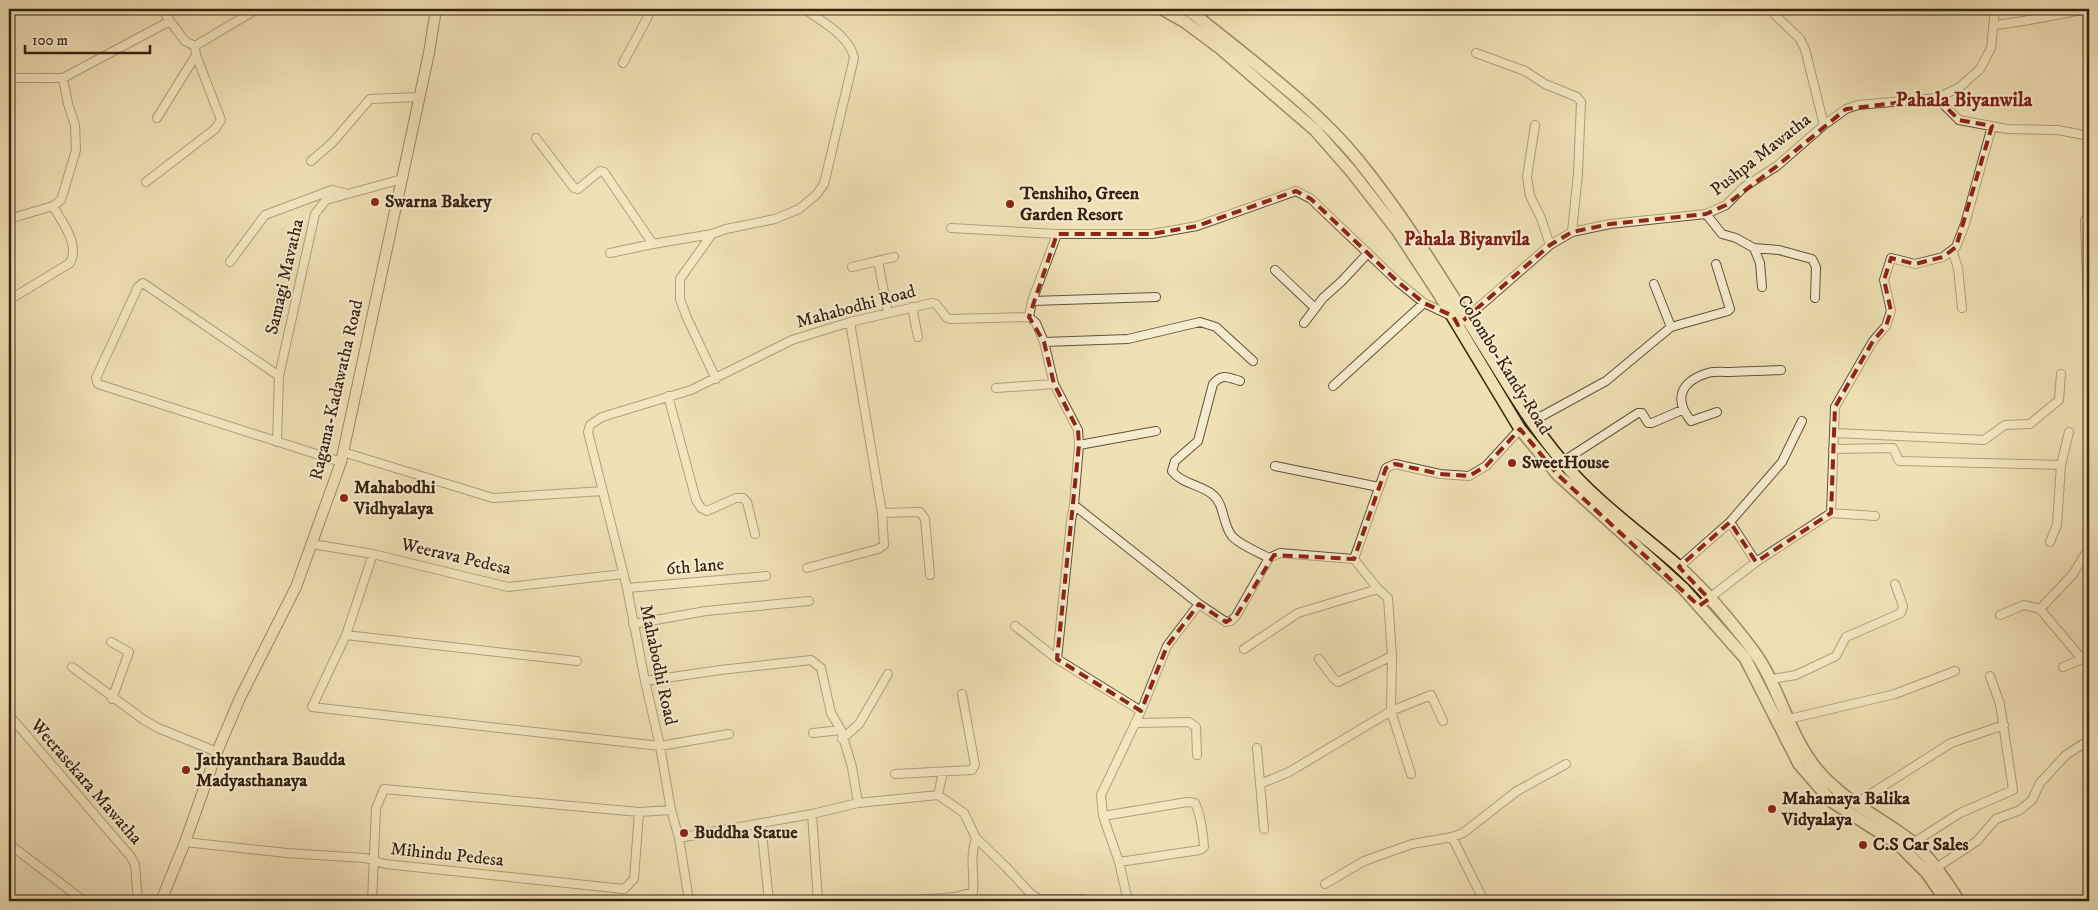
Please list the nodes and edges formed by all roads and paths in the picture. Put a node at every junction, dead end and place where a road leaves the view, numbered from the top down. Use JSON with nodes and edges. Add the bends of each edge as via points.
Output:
{"nodes":[{"id":1,"x":162,"y":9,"type":"edge"},
{"id":2,"x":257,"y":9,"type":"edge"},
{"id":3,"x":436,"y":9,"type":"edge"},
{"id":4,"x":652,"y":9,"type":"edge"},
{"id":5,"x":805,"y":9,"type":"edge"},
{"id":6,"x":1162,"y":9,"type":"edge"},
{"id":7,"x":1186,"y":9,"type":"edge"},
{"id":8,"x":1772,"y":9,"type":"edge"},
{"id":9,"x":1995,"y":9,"type":"edge"},
{"id":10,"x":2089,"y":9,"type":"edge"},
{"id":11,"x":170,"y":21,"type":"junction"},
{"id":12,"x":1994,"y":25,"type":"junction"},
{"id":13,"x":195,"y":51,"type":"junction"},
{"id":14,"x":1476,"y":53,"type":"dead end"},
{"id":15,"x":623,"y":63,"type":"dead end"},
{"id":16,"x":9,"y":78,"type":"edge"},
{"id":17,"x":63,"y":78,"type":"junction"},
{"id":18,"x":420,"y":97,"type":"junction"},
{"id":19,"x":1937,"y":98,"type":"junction"},
{"id":20,"x":157,"y":118,"type":"dead end"},
{"id":21,"x":1824,"y":125,"type":"junction"},
{"id":22,"x":1535,"y":126,"type":"dead end"},
{"id":23,"x":1992,"y":126,"type":"junction"},
{"id":24,"x":2089,"y":136,"type":"edge"},
{"id":25,"x":536,"y":138,"type":"dead end"},
{"id":26,"x":311,"y":161,"type":"dead end"},
{"id":27,"x":402,"y":179,"type":"junction"},
{"id":28,"x":146,"y":182,"type":"dead end"},
{"id":29,"x":345,"y":194,"type":"junction"},
{"id":30,"x":53,"y":206,"type":"junction"},
{"id":31,"x":1706,"y":214,"type":"junction"},
{"id":32,"x":2089,"y":215,"type":"edge"},
{"id":33,"x":9,"y":219,"type":"edge"},
{"id":34,"x":951,"y":228,"type":"dead end"},
{"id":35,"x":1572,"y":232,"type":"junction"},
{"id":36,"x":712,"y":234,"type":"junction"},
{"id":37,"x":1057,"y":234,"type":"junction"},
{"id":38,"x":653,"y":244,"type":"junction"},
{"id":39,"x":1550,"y":245,"type":"junction"},
{"id":40,"x":1754,"y":248,"type":"junction"},
{"id":41,"x":1952,"y":250,"type":"junction"},
{"id":42,"x":610,"y":253,"type":"dead end"},
{"id":43,"x":1368,"y":253,"type":"junction"},
{"id":44,"x":894,"y":257,"type":"dead end"},
{"id":45,"x":878,"y":261,"type":"junction"},
{"id":46,"x":230,"y":262,"type":"dead end"},
{"id":47,"x":1716,"y":264,"type":"dead end"},
{"id":48,"x":852,"y":267,"type":"dead end"},
{"id":49,"x":1274,"y":270,"type":"dead end"},
{"id":50,"x":1654,"y":284,"type":"dead end"},
{"id":51,"x":1762,"y":287,"type":"dead end"},
{"id":52,"x":1156,"y":297,"type":"dead end"},
{"id":53,"x":1815,"y":298,"type":"dead end"},
{"id":54,"x":9,"y":300,"type":"edge"},
{"id":55,"x":1032,"y":301,"type":"junction"},
{"id":56,"x":1424,"y":304,"type":"junction"},
{"id":57,"x":912,"y":307,"type":"junction"},
{"id":58,"x":1315,"y":308,"type":"junction"},
{"id":59,"x":1962,"y":308,"type":"dead end"},
{"id":60,"x":888,"y":313,"type":"junction"},
{"id":61,"x":1029,"y":317,"type":"junction"},
{"id":62,"x":1459,"y":320,"type":"junction"},
{"id":63,"x":850,"y":322,"type":"junction"},
{"id":64,"x":1304,"y":324,"type":"dead end"},
{"id":65,"x":1671,"y":327,"type":"junction"},
{"id":66,"x":2089,"y":335,"type":"edge"},
{"id":67,"x":918,"y":338,"type":"dead end"},
{"id":68,"x":1044,"y":342,"type":"junction"},
{"id":69,"x":1253,"y":361,"type":"dead end"},
{"id":70,"x":1781,"y":370,"type":"dead end"},
{"id":71,"x":2061,"y":374,"type":"dead end"},
{"id":72,"x":279,"y":376,"type":"junction"},
{"id":73,"x":716,"y":379,"type":"junction"},
{"id":74,"x":1240,"y":381,"type":"dead end"},
{"id":75,"x":1054,"y":384,"type":"junction"},
{"id":76,"x":1333,"y":386,"type":"dead end"},
{"id":77,"x":996,"y":388,"type":"dead end"},
{"id":78,"x":668,"y":396,"type":"junction"},
{"id":79,"x":1682,"y":410,"type":"junction"},
{"id":80,"x":1717,"y":412,"type":"dead end"},
{"id":81,"x":1802,"y":421,"type":"dead end"},
{"id":82,"x":1531,"y":422,"type":"junction"},
{"id":83,"x":1520,"y":429,"type":"junction"},
{"id":84,"x":1156,"y":431,"type":"dead end"},
{"id":85,"x":2069,"y":432,"type":"dead end"},
{"id":86,"x":1835,"y":433,"type":"junction"},
{"id":87,"x":277,"y":442,"type":"junction"},
{"id":88,"x":1079,"y":445,"type":"junction"},
{"id":89,"x":1833,"y":450,"type":"junction"},
{"id":90,"x":342,"y":457,"type":"junction"},
{"id":91,"x":1562,"y":462,"type":"junction"},
{"id":92,"x":2061,"y":465,"type":"junction"},
{"id":93,"x":1275,"y":466,"type":"dead end"},
{"id":94,"x":1379,"y":487,"type":"junction"},
{"id":95,"x":603,"y":491,"type":"junction"},
{"id":96,"x":1074,"y":505,"type":"junction"},
{"id":97,"x":882,"y":513,"type":"junction"},
{"id":98,"x":1831,"y":513,"type":"junction"},
{"id":99,"x":1875,"y":516,"type":"dead end"},
{"id":100,"x":1730,"y":522,"type":"junction"},
{"id":101,"x":755,"y":534,"type":"dead end"},
{"id":102,"x":2050,"y":542,"type":"dead end"},
{"id":103,"x":312,"y":544,"type":"junction"},
{"id":104,"x":2089,"y":548,"type":"edge"},
{"id":105,"x":373,"y":554,"type":"junction"},
{"id":106,"x":1269,"y":558,"type":"junction"},
{"id":107,"x":1354,"y":559,"type":"junction"},
{"id":108,"x":1756,"y":562,"type":"junction"},
{"id":109,"x":1679,"y":567,"type":"junction"},
{"id":110,"x":807,"y":568,"type":"dead end"},
{"id":111,"x":624,"y":574,"type":"junction"},
{"id":112,"x":930,"y":575,"type":"dead end"},
{"id":113,"x":766,"y":576,"type":"dead end"},
{"id":114,"x":1895,"y":584,"type":"dead end"},
{"id":115,"x":627,"y":588,"type":"junction"},
{"id":116,"x":1378,"y":589,"type":"junction"},
{"id":117,"x":1709,"y":598,"type":"junction"},
{"id":118,"x":809,"y":601,"type":"dead end"},
{"id":119,"x":1199,"y":604,"type":"junction"},
{"id":120,"x":1699,"y":606,"type":"junction"},
{"id":121,"x":2040,"y":609,"type":"junction"},
{"id":122,"x":2000,"y":615,"type":"dead end"},
{"id":123,"x":633,"y":624,"type":"junction"},
{"id":124,"x":1015,"y":626,"type":"dead end"},
{"id":125,"x":346,"y":635,"type":"junction"},
{"id":126,"x":110,"y":642,"type":"dead end"},
{"id":127,"x":1244,"y":649,"type":"dead end"},
{"id":128,"x":1392,"y":656,"type":"junction"},
{"id":129,"x":1319,"y":658,"type":"dead end"},
{"id":130,"x":1057,"y":659,"type":"junction"},
{"id":131,"x":2085,"y":659,"type":"edge"},
{"id":132,"x":577,"y":661,"type":"dead end"},
{"id":133,"x":72,"y":667,"type":"dead end"},
{"id":134,"x":2063,"y":668,"type":"dead end"},
{"id":135,"x":1955,"y":671,"type":"dead end"},
{"id":136,"x":888,"y":674,"type":"dead end"},
{"id":137,"x":1990,"y":676,"type":"dead end"},
{"id":138,"x":1772,"y":679,"type":"junction"},
{"id":139,"x":645,"y":681,"type":"junction"},
{"id":140,"x":962,"y":694,"type":"dead end"},
{"id":141,"x":112,"y":698,"type":"junction"},
{"id":142,"x":1141,"y":711,"type":"junction"},
{"id":143,"x":1391,"y":711,"type":"junction"},
{"id":144,"x":9,"y":715,"type":"edge"},
{"id":145,"x":1789,"y":719,"type":"junction"},
{"id":146,"x":1443,"y":720,"type":"dead end"},
{"id":147,"x":1135,"y":723,"type":"junction"},
{"id":148,"x":2004,"y":724,"type":"junction"},
{"id":149,"x":841,"y":730,"type":"junction"},
{"id":150,"x":728,"y":734,"type":"dead end"},
{"id":151,"x":813,"y":734,"type":"dead end"},
{"id":152,"x":842,"y":739,"type":"junction"},
{"id":153,"x":2089,"y":740,"type":"edge"},
{"id":154,"x":660,"y":746,"type":"junction"},
{"id":155,"x":1257,"y":748,"type":"dead end"},
{"id":156,"x":217,"y":752,"type":"junction"},
{"id":157,"x":1197,"y":755,"type":"dead end"},
{"id":158,"x":1566,"y":764,"type":"dead end"},
{"id":159,"x":943,"y":772,"type":"junction"},
{"id":160,"x":895,"y":774,"type":"dead end"},
{"id":161,"x":1411,"y":774,"type":"dead end"},
{"id":162,"x":1260,"y":784,"type":"junction"},
{"id":163,"x":938,"y":795,"type":"junction"},
{"id":164,"x":858,"y":803,"type":"junction"},
{"id":165,"x":1856,"y":804,"type":"junction"},
{"id":166,"x":671,"y":810,"type":"junction"},
{"id":167,"x":639,"y":812,"type":"junction"},
{"id":168,"x":812,"y":814,"type":"junction"},
{"id":169,"x":1103,"y":816,"type":"junction"},
{"id":170,"x":761,"y":824,"type":"junction"},
{"id":171,"x":1264,"y":829,"type":"dead end"},
{"id":172,"x":1452,"y":837,"type":"junction"},
{"id":173,"x":679,"y":838,"type":"junction"},
{"id":174,"x":976,"y":838,"type":"junction"},
{"id":175,"x":186,"y":842,"type":"junction"},
{"id":176,"x":1913,"y":843,"type":"junction"},
{"id":177,"x":9,"y":844,"type":"edge"},
{"id":178,"x":375,"y":861,"type":"junction"},
{"id":179,"x":1118,"y":862,"type":"junction"},
{"id":180,"x":1932,"y":871,"type":"junction"},
{"id":181,"x":1325,"y":884,"type":"dead end"},
{"id":182,"x":84,"y":901,"type":"edge"},
{"id":183,"x":138,"y":901,"type":"edge"},
{"id":184,"x":162,"y":901,"type":"edge"},
{"id":185,"x":372,"y":901,"type":"edge"},
{"id":186,"x":689,"y":901,"type":"edge"},
{"id":187,"x":769,"y":901,"type":"edge"},
{"id":188,"x":818,"y":901,"type":"edge"},
{"id":189,"x":905,"y":901,"type":"edge"},
{"id":190,"x":1058,"y":901,"type":"edge"},
{"id":191,"x":1092,"y":901,"type":"edge"},
{"id":192,"x":1128,"y":901,"type":"edge"},
{"id":193,"x":1484,"y":901,"type":"edge"},
{"id":194,"x":1946,"y":901,"type":"edge"},
{"id":195,"x":1959,"y":901,"type":"edge"}],
"edges":[{"from":1,"to":11,"type":"street"},
{"from":2,"to":13,"type":"street"},
{"from":3,"to":18,"type":"main road","name":"Ragama-Kadawatha Road"},
{"from":4,"to":15,"type":"street"},
{"from":5,"to":36,"type":"street","via":[[847,41],[854,58],[824,184],[800,209],[775,219],[726,228]]},
{"from":6,"to":62,"type":"highway","name":"Colombo-Kandy Road","via":[[1220,48],[1315,130],[1397,230]]},
{"from":7,"to":62,"type":"highway","name":"Colombo-Kandy Road","via":[[1314,114],[1357,159],[1400,216]]},
{"from":8,"to":21,"type":"street","via":[[1805,48]]},
{"from":9,"to":12,"type":"street","name":"Pushpa Mawatha"},
{"from":10,"to":12,"type":"street","via":[[2043,16],[2022,23]]},
{"from":11,"to":13,"type":"street"},
{"from":11,"to":17,"type":"street"},
{"from":12,"to":19,"type":"street","name":"Pushpa Mawatha","via":[[1991,48],[1980,68],[1960,87]]},
{"from":13,"to":20,"type":"street"},
{"from":13,"to":28,"type":"street","via":[[221,120],[215,129]]},
{"from":14,"to":35,"type":"street","via":[[1525,71],[1581,102]]},
{"from":16,"to":17,"type":"street"},
{"from":17,"to":30,"type":"street","via":[[75,125],[76,150],[61,200]]},
{"from":18,"to":26,"type":"street","via":[[370,99],[332,144]]},
{"from":18,"to":27,"type":"main road","name":"Ragama-Kadawatha Road"},
{"from":19,"to":21,"type":"street","name":"Pushpa Mawatha","via":[[1858,105],[1846,109]]},
{"from":19,"to":23,"type":"street","via":[[1959,120]]},
{"from":21,"to":31,"type":"street","name":"Pushpa Mawatha","via":[[1777,166],[1744,187],[1726,205]]},
{"from":22,"to":39,"type":"street","via":[[1527,177],[1530,196]]},
{"from":23,"to":24,"type":"street","via":[[2058,130]]},
{"from":23,"to":41,"type":"street","via":[[1965,224]]},
{"from":25,"to":38,"type":"street","via":[[574,188],[578,189],[600,171],[604,172]]},
{"from":27,"to":29,"type":"street","name":"Samagi Mavatha"},
{"from":27,"to":90,"type":"main road","name":"Ragama-Kadawatha Road"},
{"from":29,"to":46,"type":"street","via":[[332,190],[265,215]]},
{"from":29,"to":72,"type":"street","name":"Samagi Mavatha","via":[[326,200],[315,214]]},
{"from":30,"to":33,"type":"street"},
{"from":30,"to":54,"type":"street","via":[[73,243],[74,254],[70,263]]},
{"from":31,"to":35,"type":"street","name":"Pushpa Mawatha","via":[[1610,224]]},
{"from":31,"to":40,"type":"street","via":[[1722,234]]},
{"from":32,"to":66,"type":"street","via":[[2085,220]]},
{"from":34,"to":37,"type":"street"},
{"from":35,"to":39,"type":"street","name":"Pushpa Mawatha"},
{"from":36,"to":38,"type":"street"},
{"from":36,"to":73,"type":"street","via":[[680,279],[680,299]]},
{"from":37,"to":43,"type":"street","via":[[1152,234],[1188,228],[1296,191],[1312,200]]},
{"from":37,"to":55,"type":"street"},
{"from":38,"to":42,"type":"street"},
{"from":39,"to":62,"type":"street","name":"Pushpa Mawatha"},
{"from":40,"to":51,"type":"street","via":[[1760,263]]},
{"from":40,"to":53,"type":"street","via":[[1779,250],[1812,259],[1816,267]]},
{"from":41,"to":59,"type":"street","via":[[1958,268]]},
{"from":41,"to":86,"type":"street","via":[[1943,257],[1915,264],[1891,258],[1884,280],[1891,311],[1886,326],[1873,341],[1835,407]]},
{"from":43,"to":56,"type":"street"},
{"from":43,"to":58,"type":"street"},
{"from":44,"to":45,"type":"street"},
{"from":45,"to":48,"type":"street"},
{"from":45,"to":60,"type":"street"},
{"from":47,"to":65,"type":"street","via":[[1730,309]]},
{"from":49,"to":58,"type":"street"},
{"from":50,"to":65,"type":"street"},
{"from":52,"to":55,"type":"street"},
{"from":55,"to":61,"type":"street"},
{"from":56,"to":62,"type":"street"},
{"from":56,"to":76,"type":"street"},
{"from":57,"to":60,"type":"street","name":"Mahabodhi Road"},
{"from":57,"to":61,"type":"street","name":"Mahabodhi Road","via":[[934,303],[947,318],[952,319]]},
{"from":57,"to":67,"type":"street"},
{"from":58,"to":64,"type":"street"},
{"from":60,"to":63,"type":"street","name":"Mahabodhi Road"},
{"from":61,"to":68,"type":"street","via":[[1036,323]]},
{"from":62,"to":82,"type":"highway","name":"Colombo-Kandy Road"},
{"from":62,"to":83,"type":"highway","name":"Colombo-Kandy Road"},
{"from":63,"to":73,"type":"street","name":"Mahabodhi Road","via":[[792,340]]},
{"from":63,"to":97,"type":"street"},
{"from":65,"to":82,"type":"street","via":[[1606,381]]},
{"from":68,"to":69,"type":"street","via":[[1128,339],[1200,322],[1216,327]]},
{"from":68,"to":75,"type":"street"},
{"from":70,"to":79,"type":"street","via":[[1709,372],[1682,391]]},
{"from":71,"to":86,"type":"street","via":[[2059,400],[2030,424],[2005,425],[1984,440]]},
{"from":72,"to":87,"type":"street","name":"Samagi Mavatha"},
{"from":72,"to":87,"type":"street","via":[[143,283],[138,287],[96,378],[98,384]]},
{"from":73,"to":78,"type":"street","name":"Mahabodhi Road"},
{"from":74,"to":106,"type":"street","via":[[1224,376],[1213,384],[1198,441],[1175,461],[1172,471],[1178,479],[1214,494],[1233,537]]},
{"from":75,"to":77,"type":"street"},
{"from":75,"to":88,"type":"street","via":[[1078,430]]},
{"from":78,"to":95,"type":"street","name":"Mahabodhi Road","via":[[602,417],[590,424],[588,432]]},
{"from":78,"to":101,"type":"street","via":[[696,500],[701,508],[707,511],[743,498],[747,502]]},
{"from":79,"to":80,"type":"street","via":[[1691,421]]},
{"from":79,"to":91,"type":"street","via":[[1652,423],[1638,413]]},
{"from":81,"to":100,"type":"street","via":[[1782,462]]},
{"from":82,"to":91,"type":"highway","name":"Colombo-Kandy Road"},
{"from":83,"to":94,"type":"street","via":[[1486,466],[1469,476],[1440,474],[1395,464],[1386,468]]},
{"from":83,"to":120,"type":"highway","name":"Colombo-Kandy Road","via":[[1558,475],[1684,588]]},
{"from":84,"to":88,"type":"street"},
{"from":85,"to":92,"type":"street"},
{"from":86,"to":89,"type":"street"},
{"from":87,"to":90,"type":"street"},
{"from":88,"to":96,"type":"street"},
{"from":89,"to":92,"type":"street","via":[[1893,448],[1899,461]]},
{"from":89,"to":98,"type":"street"},
{"from":90,"to":95,"type":"street","via":[[494,498]]},
{"from":90,"to":103,"type":"main road","name":"Ragama-Kadawatha Road"},
{"from":91,"to":109,"type":"highway","name":"Colombo-Kandy Road","via":[[1588,489]]},
{"from":92,"to":102,"type":"street","via":[[2057,525]]},
{"from":93,"to":94,"type":"street"},
{"from":94,"to":107,"type":"street"},
{"from":95,"to":111,"type":"street","name":"Mahabodhi Road"},
{"from":96,"to":119,"type":"street"},
{"from":96,"to":130,"type":"street"},
{"from":97,"to":110,"type":"street","via":[[884,545]]},
{"from":97,"to":112,"type":"street","via":[[920,512],[923,515]]},
{"from":98,"to":99,"type":"street"},
{"from":98,"to":108,"type":"street"},
{"from":100,"to":108,"type":"street"},
{"from":100,"to":109,"type":"street"},
{"from":103,"to":105,"type":"street","name":"Weerava Pedesa"},
{"from":103,"to":156,"type":"main road","name":"Ragama-Kadawatha Road","via":[[296,587],[240,698]]},
{"from":104,"to":121,"type":"street","via":[[2074,574]]},
{"from":105,"to":111,"type":"street","name":"Weerava Pedesa","via":[[508,587]]},
{"from":105,"to":125,"type":"street"},
{"from":106,"to":107,"type":"street","via":[[1280,553]]},
{"from":106,"to":119,"type":"street","via":[[1231,621],[1226,622]]},
{"from":107,"to":116,"type":"street"},
{"from":108,"to":117,"type":"street"},
{"from":109,"to":117,"type":"highway","name":"Colombo-Kandy Road"},
{"from":111,"to":115,"type":"street","name":"Mahabodhi Road"},
{"from":113,"to":115,"type":"street","name":"6th lane"},
{"from":114,"to":138,"type":"street","via":[[1903,606],[1901,613],[1846,637],[1836,656],[1796,675]]},
{"from":115,"to":123,"type":"street","name":"Mahabodhi Road"},
{"from":116,"to":127,"type":"street","via":[[1298,613]]},
{"from":116,"to":128,"type":"street","via":[[1388,598]]},
{"from":117,"to":120,"type":"street"},
{"from":117,"to":138,"type":"highway","name":"Colombo-Kandy Road","via":[[1753,650]]},
{"from":118,"to":123,"type":"street"},
{"from":119,"to":142,"type":"street","via":[[1167,646]]},
{"from":120,"to":180,"type":"highway","name":"Colombo-Kandy Road","via":[[1745,658],[1807,776],[1831,802],[1899,845]]},
{"from":121,"to":122,"type":"street","via":[[2024,605]]},
{"from":121,"to":131,"type":"street"},
{"from":123,"to":139,"type":"street","name":"Mahabodhi Road"},
{"from":124,"to":130,"type":"street"},
{"from":125,"to":132,"type":"street"},
{"from":125,"to":154,"type":"street","via":[[312,707]]},
{"from":126,"to":141,"type":"street","via":[[130,652]]},
{"from":128,"to":129,"type":"street","via":[[1338,682]]},
{"from":128,"to":143,"type":"street"},
{"from":130,"to":142,"type":"street"},
{"from":131,"to":134,"type":"street"},
{"from":133,"to":141,"type":"street"},
{"from":135,"to":145,"type":"street","via":[[1895,694]]},
{"from":136,"to":152,"type":"street","via":[[859,724]]},
{"from":137,"to":148,"type":"street"},
{"from":138,"to":145,"type":"highway","name":"Colombo-Kandy Road"},
{"from":139,"to":149,"type":"street","via":[[811,660],[821,668],[831,713]]},
{"from":139,"to":154,"type":"street","name":"Mahabodhi Road"},
{"from":140,"to":159,"type":"street","via":[[975,765],[972,770]]},
{"from":141,"to":156,"type":"street","via":[[158,728]]},
{"from":142,"to":147,"type":"street"},
{"from":143,"to":146,"type":"street","via":[[1431,695]]},
{"from":143,"to":161,"type":"street"},
{"from":143,"to":162,"type":"street","via":[[1289,772]]},
{"from":144,"to":183,"type":"street","name":"Weerasekara Mawatha","via":[[131,856],[135,865]]},
{"from":145,"to":165,"type":"highway","name":"Colombo-Kandy Road","via":[[1817,770]]},
{"from":147,"to":157,"type":"street","via":[[1194,724]]},
{"from":147,"to":169,"type":"street","via":[[1101,795]]},
{"from":148,"to":165,"type":"street","via":[[1951,743]]},
{"from":148,"to":176,"type":"street","via":[[2013,790],[1960,813]]},
{"from":149,"to":151,"type":"street"},
{"from":149,"to":152,"type":"street"},
{"from":150,"to":154,"type":"street"},
{"from":152,"to":164,"type":"street","via":[[852,767]]},
{"from":153,"to":180,"type":"street","via":[[2066,755],[2040,784],[2032,800],[2020,810],[1996,819],[1977,841]]},
{"from":154,"to":166,"type":"street","name":"Mahabodhi Road"},
{"from":155,"to":162,"type":"street"},
{"from":156,"to":175,"type":"main road","name":"Ragama-Kadawatha Road"},
{"from":158,"to":172,"type":"street","via":[[1517,791],[1462,833]]},
{"from":159,"to":160,"type":"street"},
{"from":159,"to":163,"type":"street"},
{"from":162,"to":171,"type":"street"},
{"from":163,"to":164,"type":"street"},
{"from":163,"to":174,"type":"street","via":[[964,813]]},
{"from":164,"to":168,"type":"street"},
{"from":165,"to":176,"type":"highway","name":"Colombo-Kandy Road"},
{"from":166,"to":167,"type":"street"},
{"from":166,"to":173,"type":"street","name":"Mahabodhi Road"},
{"from":167,"to":178,"type":"street","via":[[384,790],[376,808]]},
{"from":167,"to":178,"type":"street","name":"Mihindu Pedesa","via":[[634,880],[624,889]]},
{"from":168,"to":170,"type":"street"},
{"from":168,"to":188,"type":"street"},
{"from":169,"to":179,"type":"street"},
{"from":169,"to":179,"type":"street","via":[[1187,802],[1195,803],[1198,810],[1204,847],[1200,850]]},
{"from":170,"to":173,"type":"street"},
{"from":170,"to":187,"type":"street"},
{"from":172,"to":181,"type":"street","via":[[1412,844],[1364,861]]},
{"from":172,"to":193,"type":"street"},
{"from":173,"to":186,"type":"street","name":"Mahabodhi Road"},
{"from":174,"to":189,"type":"street","via":[[972,849],[973,892],[955,897]]},
{"from":174,"to":190,"type":"street","via":[[1030,893],[1039,899]]},
{"from":175,"to":178,"type":"street","name":"Mihindu Pedesa"},
{"from":175,"to":184,"type":"main road","name":"Ragama-Kadawatha Road"},
{"from":176,"to":180,"type":"highway","name":"Colombo-Kandy Road"},
{"from":177,"to":182,"type":"street"},
{"from":178,"to":185,"type":"street"},
{"from":179,"to":192,"type":"street"},
{"from":180,"to":194,"type":"highway","name":"Colombo-Kandy Road"},
{"from":180,"to":195,"type":"highway","name":"Colombo-Kandy Road"},
{"from":190,"to":191,"type":"street"}]}
